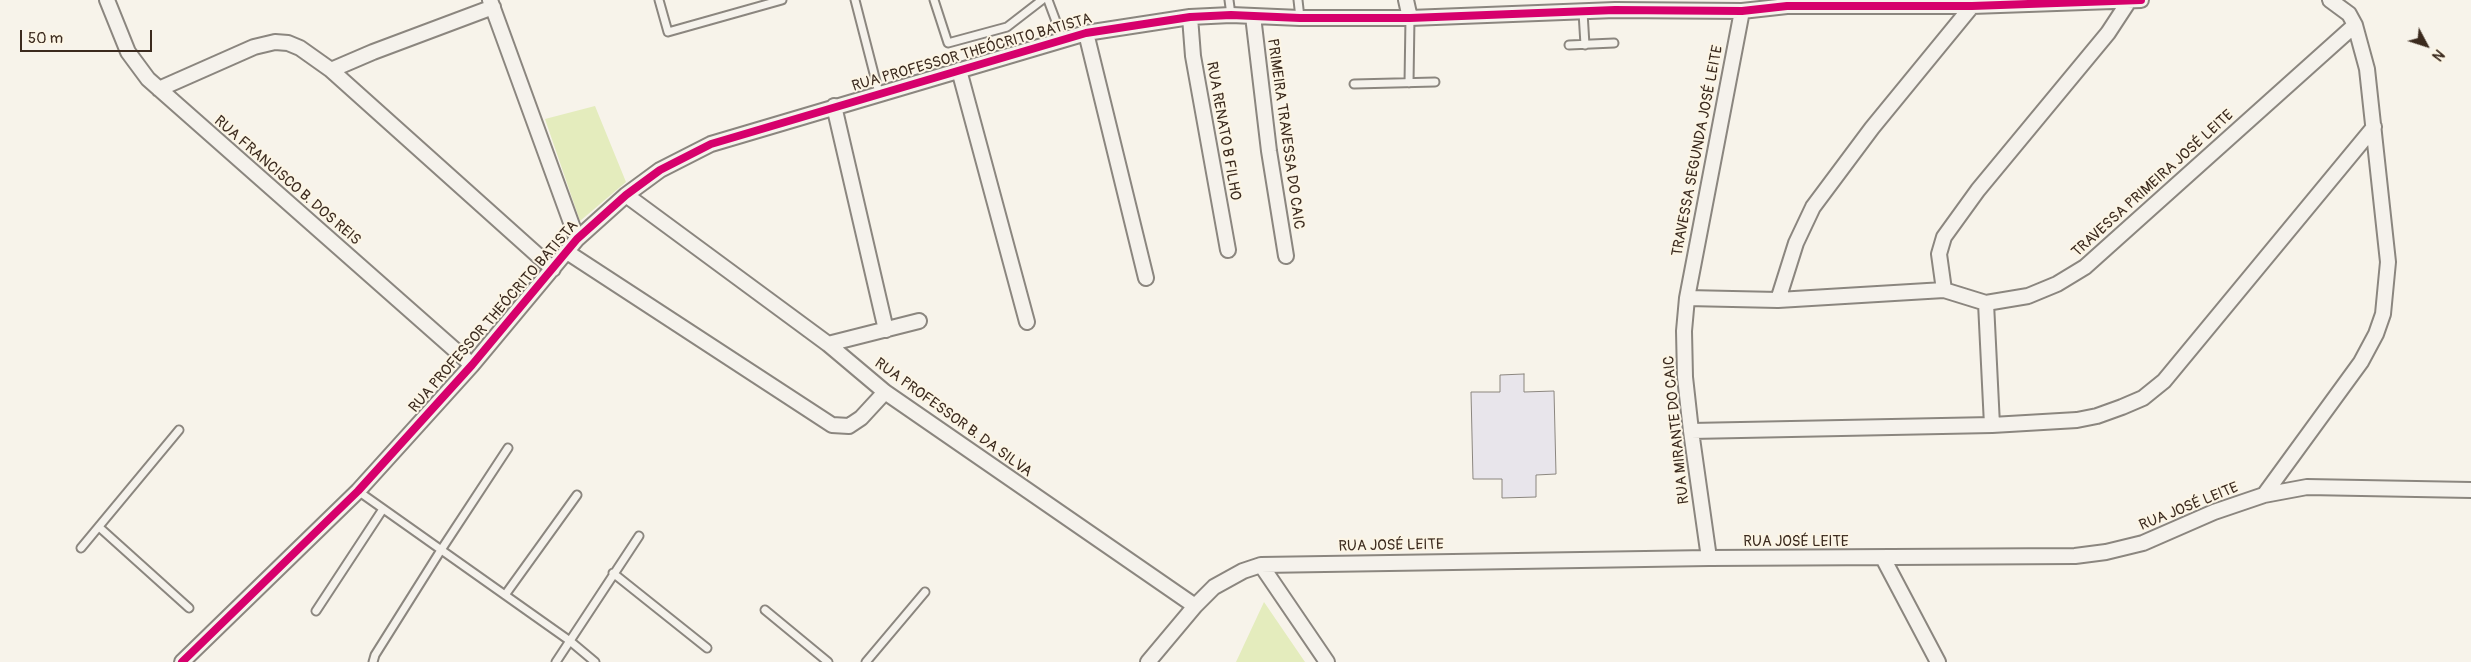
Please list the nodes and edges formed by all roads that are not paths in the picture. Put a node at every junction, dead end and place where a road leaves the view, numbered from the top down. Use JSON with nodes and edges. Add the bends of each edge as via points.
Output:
{"nodes":[{"id":1,"x":107,"y":0,"type":"edge"},
{"id":2,"x":659,"y":0,"type":"edge"},
{"id":3,"x":782,"y":0,"type":"edge"},
{"id":4,"x":855,"y":0,"type":"edge"},
{"id":5,"x":934,"y":0,"type":"edge"},
{"id":6,"x":1042,"y":0,"type":"edge"},
{"id":7,"x":1048,"y":0,"type":"edge"},
{"id":8,"x":1229,"y":0,"type":"edge"},
{"id":9,"x":1298,"y":0,"type":"edge"},
{"id":10,"x":1406,"y":0,"type":"edge"},
{"id":11,"x":2135,"y":0,"type":"edge"},
{"id":12,"x":2330,"y":0,"type":"edge"},
{"id":13,"x":2023,"y":1,"type":"edge"},
{"id":14,"x":492,"y":3,"type":"edge"},
{"id":15,"x":1786,"y":3,"type":"edge"},
{"id":16,"x":1907,"y":3,"type":"edge"},
{"id":17,"x":1614,"y":5,"type":"edge"},
{"id":18,"x":1972,"y":6,"type":"junction"},
{"id":19,"x":1742,"y":11,"type":"junction"},
{"id":20,"x":1583,"y":12,"type":"junction"},
{"id":21,"x":1231,"y":15,"type":"junction"},
{"id":22,"x":1253,"y":16,"type":"junction"},
{"id":23,"x":1190,"y":17,"type":"junction"},
{"id":24,"x":1300,"y":18,"type":"junction"},
{"id":25,"x":1410,"y":18,"type":"junction"},
{"id":26,"x":2355,"y":25,"type":"junction"},
{"id":27,"x":1086,"y":34,"type":"junction"},
{"id":28,"x":1063,"y":40,"type":"junction"},
{"id":29,"x":1614,"y":43,"type":"dead end"},
{"id":30,"x":1585,"y":44,"type":"junction"},
{"id":31,"x":1569,"y":45,"type":"dead end"},
{"id":32,"x":331,"y":70,"type":"junction"},
{"id":33,"x":959,"y":70,"type":"junction"},
{"id":34,"x":1435,"y":82,"type":"dead end"},
{"id":35,"x":1409,"y":83,"type":"junction"},
{"id":36,"x":1354,"y":84,"type":"dead end"},
{"id":37,"x":159,"y":89,"type":"junction"},
{"id":38,"x":880,"y":93,"type":"junction"},
{"id":39,"x":834,"y":106,"type":"junction"},
{"id":40,"x":2374,"y":127,"type":"junction"},
{"id":41,"x":626,"y":195,"type":"junction"},
{"id":42,"x":577,"y":239,"type":"junction"},
{"id":43,"x":1228,"y":250,"type":"dead end"},
{"id":44,"x":566,"y":252,"type":"junction"},
{"id":45,"x":1286,"y":256,"type":"dead end"},
{"id":46,"x":553,"y":269,"type":"junction"},
{"id":47,"x":1146,"y":278,"type":"dead end"},
{"id":48,"x":1944,"y":290,"type":"junction"},
{"id":49,"x":1687,"y":298,"type":"junction"},
{"id":50,"x":1778,"y":300,"type":"junction"},
{"id":51,"x":1986,"y":303,"type":"junction"},
{"id":52,"x":919,"y":321,"type":"dead end"},
{"id":53,"x":1027,"y":322,"type":"dead end"},
{"id":54,"x":886,"y":330,"type":"junction"},
{"id":55,"x":828,"y":344,"type":"junction"},
{"id":56,"x":472,"y":366,"type":"junction"},
{"id":57,"x":885,"y":392,"type":"junction"},
{"id":58,"x":1992,"y":425,"type":"junction"},
{"id":59,"x":179,"y":430,"type":"dead end"},
{"id":60,"x":1691,"y":431,"type":"junction"},
{"id":61,"x":508,"y":448,"type":"dead end"},
{"id":62,"x":2471,"y":490,"type":"edge"},
{"id":63,"x":358,"y":491,"type":"junction"},
{"id":64,"x":577,"y":495,"type":"dead end"},
{"id":65,"x":2264,"y":495,"type":"junction"},
{"id":66,"x":383,"y":509,"type":"junction"},
{"id":67,"x":99,"y":527,"type":"junction"},
{"id":68,"x":639,"y":536,"type":"dead end"},
{"id":69,"x":81,"y":548,"type":"dead end"},
{"id":70,"x":441,"y":550,"type":"junction"},
{"id":71,"x":1709,"y":558,"type":"junction"},
{"id":72,"x":1883,"y":558,"type":"junction"},
{"id":73,"x":1261,"y":565,"type":"junction"},
{"id":74,"x":613,"y":573,"type":"junction"},
{"id":75,"x":925,"y":592,"type":"dead end"},
{"id":76,"x":505,"y":595,"type":"junction"},
{"id":77,"x":1194,"y":606,"type":"junction"},
{"id":78,"x":189,"y":608,"type":"dead end"},
{"id":79,"x":765,"y":610,"type":"dead end"},
{"id":80,"x":316,"y":611,"type":"dead end"},
{"id":81,"x":570,"y":641,"type":"junction"},
{"id":82,"x":707,"y":648,"type":"dead end"},
{"id":83,"x":182,"y":662,"type":"edge"},
{"id":84,"x":373,"y":662,"type":"edge"},
{"id":85,"x":556,"y":662,"type":"edge"},
{"id":86,"x":595,"y":662,"type":"edge"},
{"id":87,"x":828,"y":662,"type":"edge"},
{"id":88,"x":866,"y":662,"type":"edge"},
{"id":89,"x":1148,"y":662,"type":"edge"},
{"id":90,"x":1327,"y":662,"type":"edge"},
{"id":91,"x":1938,"y":662,"type":"edge"}],
"edges":[{"from":1,"to":37,"type":"street","name":"RUA FRANCISCO B. DOS REIS","via":[[128,52]]},
{"from":2,"to":3,"type":"lane","via":[[668,32]]},
{"from":4,"to":38,"type":"lane"},
{"from":5,"to":6,"type":"lane","via":[[948,43],[1007,27]]},
{"from":7,"to":28,"type":"lane"},
{"from":8,"to":21,"type":"lane"},
{"from":9,"to":24,"type":"lane"},
{"from":10,"to":25,"type":"street"},
{"from":11,"to":13,"type":"street","name":"RUA PROFESSOR THEÓCRITO BATISTA"},
{"from":11,"to":48,"type":"street","via":[[1978,190],[1944,237],[1938,254]]},
{"from":12,"to":26,"type":"street","via":[[2349,14]]},
{"from":13,"to":18,"type":"street","name":"RUA PROFESSOR THEÓCRITO BATISTA"},
{"from":14,"to":32,"type":"street"},
{"from":14,"to":42,"type":"street"},
{"from":15,"to":16,"type":"street","name":"RUA PROFESSOR THEÓCRITO BATISTA"},
{"from":15,"to":19,"type":"street","name":"RUA PROFESSOR THEÓCRITO BATISTA"},
{"from":16,"to":18,"type":"street","name":"RUA PROFESSOR THEÓCRITO BATISTA"},
{"from":17,"to":19,"type":"street","name":"RUA PROFESSOR THEÓCRITO BATISTA"},
{"from":17,"to":20,"type":"street","name":"RUA PROFESSOR THEÓCRITO BATISTA"},
{"from":18,"to":50,"type":"street","via":[[1813,206],[1796,243]]},
{"from":19,"to":49,"type":"street","name":"TRAVESSA SEGUNDA JOSÉ LEITE"},
{"from":20,"to":25,"type":"street","name":"RUA PROFESSOR THEÓCRITO BATISTA"},
{"from":20,"to":30,"type":"lane"},
{"from":21,"to":22,"type":"street","name":"RUA PROFESSOR THEÓCRITO BATISTA"},
{"from":21,"to":23,"type":"street","name":"RUA PROFESSOR THEÓCRITO BATISTA"},
{"from":22,"to":24,"type":"street","name":"RUA PROFESSOR THEÓCRITO BATISTA"},
{"from":22,"to":45,"type":"street","name":"PRIMEIRA TRAVESSA DO CAIC","via":[[1269,151]]},
{"from":23,"to":27,"type":"street","name":"RUA PROFESSOR THEÓCRITO BATISTA"},
{"from":23,"to":43,"type":"street","name":"RUA RENATO B FILHO","via":[[1193,56]]},
{"from":24,"to":25,"type":"street","name":"RUA PROFESSOR THEÓCRITO BATISTA"},
{"from":25,"to":35,"type":"lane"},
{"from":26,"to":40,"type":"street","via":[[2367,69]]},
{"from":26,"to":51,"type":"street","name":"TRAVESSA PRIMEIRA JOSÉ LEITE","via":[[2085,267],[2028,296]]},
{"from":27,"to":28,"type":"street","name":"RUA PROFESSOR THEÓCRITO BATISTA"},
{"from":27,"to":47,"type":"street"},
{"from":28,"to":33,"type":"street","name":"RUA PROFESSOR THEÓCRITO BATISTA"},
{"from":29,"to":30,"type":"lane"},
{"from":30,"to":31,"type":"lane"},
{"from":32,"to":37,"type":"street","via":[[300,48],[274,42],[254,47]]},
{"from":32,"to":46,"type":"street"},
{"from":33,"to":38,"type":"street","name":"RUA PROFESSOR THEÓCRITO BATISTA"},
{"from":33,"to":53,"type":"street"},
{"from":34,"to":35,"type":"lane"},
{"from":35,"to":36,"type":"lane"},
{"from":37,"to":56,"type":"street","name":"RUA FRANCISCO B. DOS REIS"},
{"from":38,"to":39,"type":"street","name":"RUA PROFESSOR THEÓCRITO BATISTA"},
{"from":39,"to":41,"type":"street","name":"RUA PROFESSOR THEÓCRITO BATISTA","via":[[711,144],[660,170]]},
{"from":39,"to":54,"type":"street"},
{"from":40,"to":58,"type":"street","via":[[2164,381],[2143,398],[2098,416],[2076,420]]},
{"from":40,"to":65,"type":"street","via":[[2388,262],[2383,314],[2360,362]]},
{"from":41,"to":42,"type":"street","name":"RUA PROFESSOR THEÓCRITO BATISTA"},
{"from":41,"to":55,"type":"street","name":"RUA PROFESSOR B. DA SILVA"},
{"from":42,"to":44,"type":"street","name":"RUA PROFESSOR THEÓCRITO BATISTA"},
{"from":44,"to":46,"type":"street","name":"RUA PROFESSOR THEÓCRITO BATISTA"},
{"from":44,"to":57,"type":"street","via":[[832,425],[849,426]]},
{"from":46,"to":56,"type":"street","name":"RUA PROFESSOR THEÓCRITO BATISTA"},
{"from":48,"to":50,"type":"street","name":"TRAVESSA PRIMEIRA JOSÉ LEITE"},
{"from":48,"to":51,"type":"street","name":"TRAVESSA PRIMEIRA JOSÉ LEITE"},
{"from":49,"to":50,"type":"street","name":"TRAVESSA PRIMEIRA JOSÉ LEITE"},
{"from":49,"to":60,"type":"street","name":"RUA MIRANTE DO CAIC","via":[[1685,377]]},
{"from":51,"to":58,"type":"street"},
{"from":52,"to":54,"type":"street"},
{"from":54,"to":55,"type":"street"},
{"from":55,"to":57,"type":"street","name":"RUA PROFESSOR B. DA SILVA"},
{"from":56,"to":63,"type":"street","name":"RUA PROFESSOR THEÓCRITO BATISTA"},
{"from":57,"to":77,"type":"street","name":"RUA PROFESSOR B. DA SILVA"},
{"from":58,"to":60,"type":"street"},
{"from":59,"to":67,"type":"lane"},
{"from":60,"to":71,"type":"street","name":"RUA MIRANTE DO CAIC"},
{"from":61,"to":70,"type":"lane"},
{"from":62,"to":65,"type":"street","name":"RUA JOSÉ LEITE","via":[[2307,487]]},
{"from":63,"to":66,"type":"lane"},
{"from":63,"to":83,"type":"street","name":"RUA PROFESSOR THEÓCRITO BATISTA"},
{"from":64,"to":76,"type":"lane"},
{"from":65,"to":72,"type":"street","name":"RUA JOSÉ LEITE","via":[[2214,512],[2144,543],[2106,552],[2066,557]]},
{"from":66,"to":70,"type":"lane"},
{"from":66,"to":80,"type":"lane"},
{"from":67,"to":69,"type":"lane"},
{"from":67,"to":78,"type":"lane"},
{"from":68,"to":74,"type":"lane"},
{"from":70,"to":76,"type":"lane"},
{"from":70,"to":84,"type":"lane","via":[[374,655]]},
{"from":71,"to":72,"type":"street","name":"RUA JOSÉ LEITE"},
{"from":71,"to":73,"type":"street","name":"RUA JOSÉ LEITE"},
{"from":72,"to":91,"type":"street"},
{"from":73,"to":77,"type":"street","name":"RUA JOSÉ LEITE","via":[[1228,578]]},
{"from":73,"to":90,"type":"street"},
{"from":74,"to":81,"type":"lane"},
{"from":74,"to":82,"type":"lane"},
{"from":75,"to":88,"type":"lane"},
{"from":76,"to":81,"type":"lane"},
{"from":77,"to":89,"type":"street","name":"RUA JOSÉ LEITE"},
{"from":79,"to":87,"type":"lane"},
{"from":81,"to":85,"type":"lane"},
{"from":81,"to":86,"type":"lane"}]}
